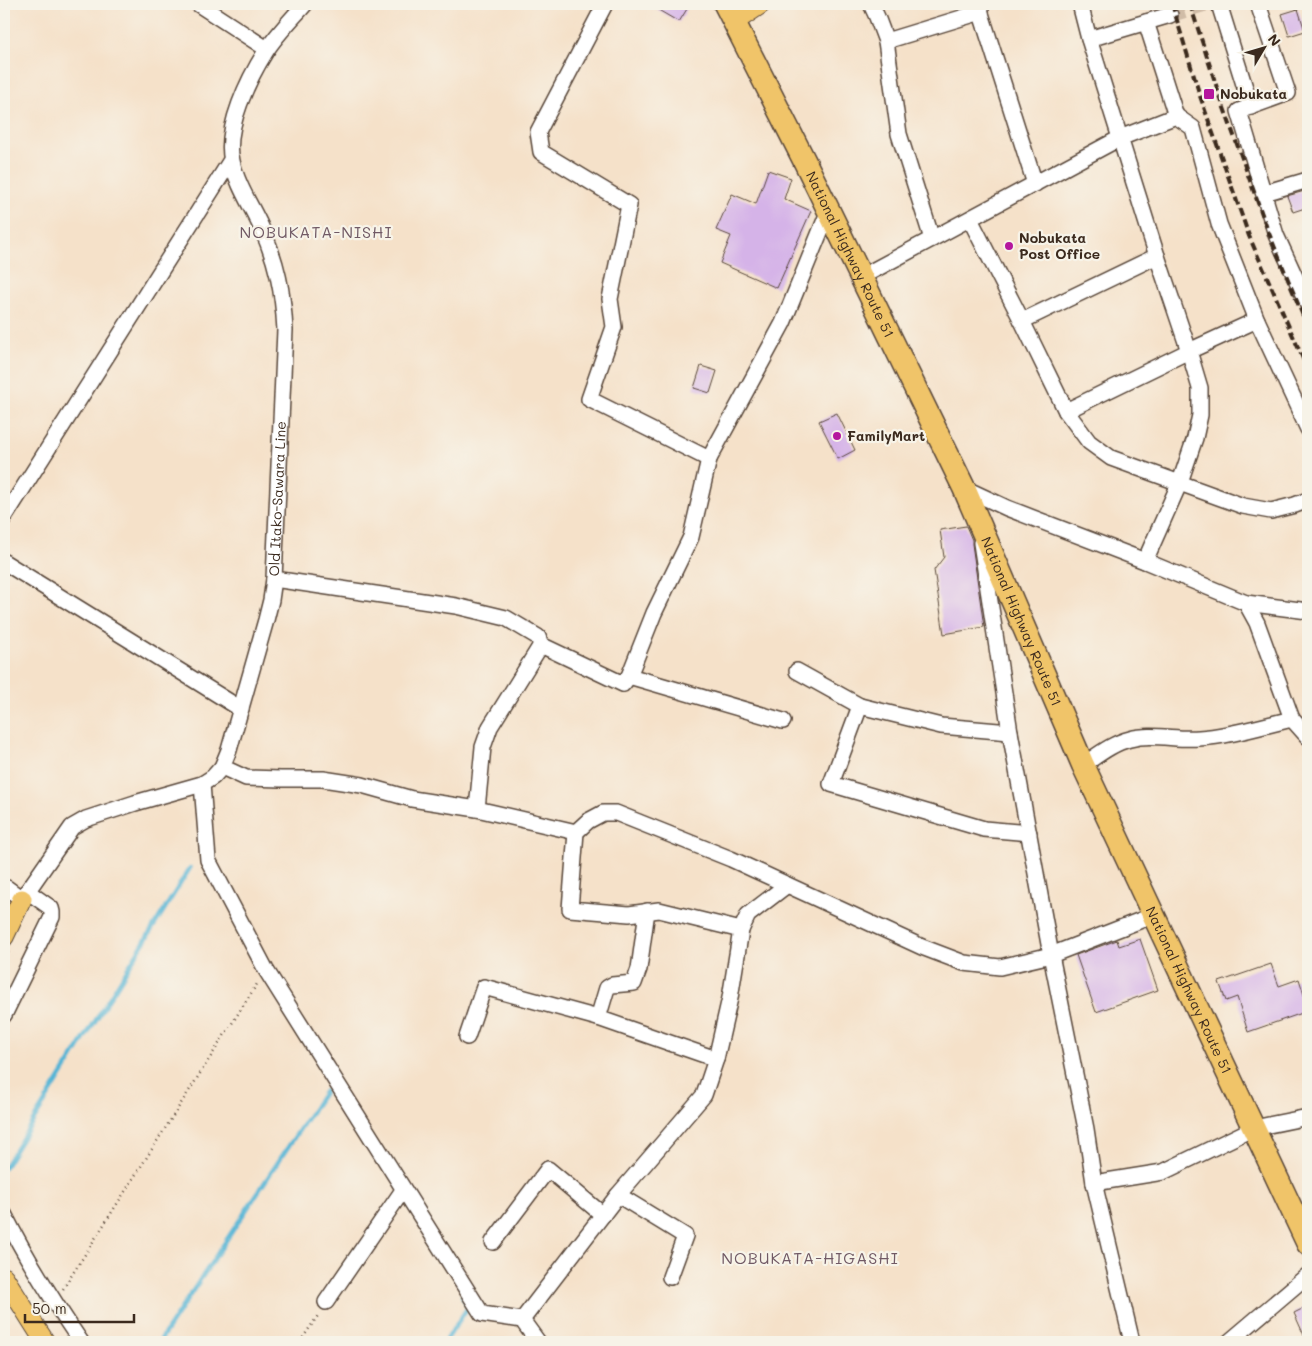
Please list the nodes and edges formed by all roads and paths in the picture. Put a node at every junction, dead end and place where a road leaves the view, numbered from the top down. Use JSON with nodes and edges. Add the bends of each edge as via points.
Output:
{"nodes":[{"id":1,"x":198,"y":4,"type":"edge"},
{"id":2,"x":305,"y":4,"type":"edge"},
{"id":3,"x":605,"y":4,"type":"edge"},
{"id":4,"x":760,"y":4,"type":"edge"},
{"id":5,"x":871,"y":4,"type":"edge"},
{"id":6,"x":1080,"y":4,"type":"edge"},
{"id":7,"x":1219,"y":4,"type":"edge"},
{"id":8,"x":1258,"y":4,"type":"edge"},
{"id":9,"x":979,"y":8,"type":"edge"},
{"id":10,"x":1164,"y":12,"type":"tunnel mouth"},
{"id":11,"x":729,"y":13,"type":"edge"},
{"id":12,"x":1146,"y":22,"type":"junction"},
{"id":13,"x":1089,"y":39,"type":"junction"},
{"id":14,"x":886,"y":42,"type":"junction"},
{"id":15,"x":267,"y":49,"type":"junction"},
{"id":16,"x":1251,"y":107,"type":"junction"},
{"id":17,"x":1176,"y":116,"type":"junction"},
{"id":18,"x":1120,"y":138,"type":"junction"},
{"id":19,"x":231,"y":160,"type":"junction"},
{"id":20,"x":1308,"y":180,"type":"edge"},
{"id":21,"x":1035,"y":184,"type":"junction"},
{"id":22,"x":1264,"y":193,"type":"junction"},
{"id":23,"x":829,"y":210,"type":"junction"},
{"id":24,"x":970,"y":219,"type":"junction"},
{"id":25,"x":932,"y":239,"type":"junction"},
{"id":26,"x":1156,"y":256,"type":"junction"},
{"id":27,"x":861,"y":277,"type":"junction"},
{"id":28,"x":1308,"y":305,"type":"edge"},
{"id":29,"x":1022,"y":320,"type":"junction"},
{"id":30,"x":1257,"y":320,"type":"junction"},
{"id":31,"x":1189,"y":351,"type":"junction"},
{"id":32,"x":1066,"y":411,"type":"junction"},
{"id":33,"x":1308,"y":429,"type":"edge"},
{"id":34,"x":709,"y":459,"type":"junction"},
{"id":35,"x":1180,"y":482,"type":"junction"},
{"id":36,"x":964,"y":488,"type":"junction"},
{"id":37,"x":1308,"y":500,"type":"edge"},
{"id":38,"x":976,"y":515,"type":"junction"},
{"id":39,"x":4,"y":518,"type":"edge"},
{"id":40,"x":1145,"y":561,"type":"junction"},
{"id":41,"x":4,"y":562,"type":"edge"},
{"id":42,"x":274,"y":579,"type":"junction"},
{"id":43,"x":1246,"y":603,"type":"junction"},
{"id":44,"x":1308,"y":611,"type":"edge"},
{"id":45,"x":540,"y":645,"type":"junction"},
{"id":46,"x":797,"y":671,"type":"dead end"},
{"id":47,"x":630,"y":676,"type":"junction"},
{"id":48,"x":860,"y":706,"type":"junction"},
{"id":49,"x":241,"y":709,"type":"junction"},
{"id":50,"x":1292,"y":719,"type":"junction"},
{"id":51,"x":783,"y":720,"type":"dead end"},
{"id":52,"x":1010,"y":732,"type":"junction"},
{"id":53,"x":1308,"y":737,"type":"edge"},
{"id":54,"x":1083,"y":765,"type":"junction"},
{"id":55,"x":222,"y":767,"type":"junction"},
{"id":56,"x":202,"y":784,"type":"junction"},
{"id":57,"x":478,"y":809,"type":"junction"},
{"id":58,"x":576,"y":832,"type":"junction"},
{"id":59,"x":1029,"y":833,"type":"junction"},
{"id":60,"x":787,"y":886,"type":"junction"},
{"id":61,"x":4,"y":889,"type":"edge"},
{"id":62,"x":25,"y":895,"type":"junction"},
{"id":63,"x":647,"y":911,"type":"junction"},
{"id":64,"x":1154,"y":915,"type":"junction"},
{"id":65,"x":4,"y":916,"type":"edge"},
{"id":66,"x":740,"y":930,"type":"junction"},
{"id":67,"x":4,"y":938,"type":"edge"},
{"id":68,"x":1051,"y":955,"type":"junction"},
{"id":69,"x":266,"y":970,"type":"junction"},
{"id":70,"x":4,"y":1015,"type":"edge"},
{"id":71,"x":598,"y":1018,"type":"junction"},
{"id":72,"x":467,"y":1038,"type":"dead end"},
{"id":73,"x":716,"y":1059,"type":"junction"},
{"id":74,"x":1308,"y":1118,"type":"edge"},
{"id":75,"x":1254,"y":1128,"type":"junction"},
{"id":76,"x":1094,"y":1183,"type":"junction"},
{"id":77,"x":403,"y":1190,"type":"junction"},
{"id":78,"x":618,"y":1195,"type":"junction"},
{"id":79,"x":4,"y":1214,"type":"edge"},
{"id":80,"x":603,"y":1215,"type":"junction"},
{"id":81,"x":494,"y":1242,"type":"dead end"},
{"id":82,"x":1308,"y":1244,"type":"edge"},
{"id":83,"x":1308,"y":1275,"type":"edge"},
{"id":84,"x":4,"y":1277,"type":"edge"},
{"id":85,"x":670,"y":1277,"type":"dead end"},
{"id":86,"x":54,"y":1302,"type":"junction"},
{"id":87,"x":326,"y":1302,"type":"joint"},
{"id":88,"x":522,"y":1320,"type":"junction"},
{"id":89,"x":45,"y":1342,"type":"edge"},
{"id":90,"x":81,"y":1342,"type":"edge"},
{"id":91,"x":300,"y":1342,"type":"edge"},
{"id":92,"x":538,"y":1342,"type":"edge"},
{"id":93,"x":1132,"y":1342,"type":"edge"},
{"id":94,"x":1229,"y":1342,"type":"edge"}],
"edges":[{"from":1,"to":15,"type":"street"},
{"from":2,"to":15,"type":"street","name":"Old Itako-Sawara Line"},
{"from":3,"to":34,"type":"street","via":[[538,132],[541,152],[629,205],[610,299],[614,327],[589,399]]},
{"from":4,"to":11,"type":"main road"},
{"from":5,"to":14,"type":"street"},
{"from":6,"to":13,"type":"street"},
{"from":7,"to":16,"type":"street"},
{"from":8,"to":16,"type":"street","via":[[1288,93]]},
{"from":9,"to":14,"type":"street"},
{"from":9,"to":21,"type":"street"},
{"from":10,"to":12,"type":"street"},
{"from":11,"to":23,"type":"highway","name":"National Highway Route 51"},
{"from":12,"to":13,"type":"street"},
{"from":12,"to":17,"type":"street"},
{"from":13,"to":18,"type":"street"},
{"from":14,"to":25,"type":"street","via":[[898,134]]},
{"from":15,"to":19,"type":"street","name":"Old Itako-Sawara Line","via":[[239,104],[231,142]]},
{"from":16,"to":22,"type":"street","via":[[1239,111]]},
{"from":17,"to":18,"type":"street"},
{"from":17,"to":30,"type":"street","via":[[1193,128],[1219,224]]},
{"from":18,"to":21,"type":"street"},
{"from":18,"to":26,"type":"street"},
{"from":19,"to":39,"type":"street"},
{"from":19,"to":42,"type":"street","name":"Old Itako-Sawara Line","via":[[271,250],[284,302]]},
{"from":20,"to":22,"type":"street"},
{"from":21,"to":24,"type":"street"},
{"from":22,"to":28,"type":"street","via":[[1276,235]]},
{"from":23,"to":27,"type":"highway","name":"National Highway Route 51"},
{"from":23,"to":34,"type":"street","via":[[783,323]]},
{"from":24,"to":25,"type":"street"},
{"from":24,"to":29,"type":"street"},
{"from":25,"to":27,"type":"street"},
{"from":26,"to":29,"type":"street"},
{"from":26,"to":31,"type":"street"},
{"from":27,"to":36,"type":"highway","name":"National Highway Route 51"},
{"from":29,"to":32,"type":"street"},
{"from":30,"to":31,"type":"street"},
{"from":30,"to":33,"type":"street"},
{"from":31,"to":32,"type":"street"},
{"from":31,"to":35,"type":"street","via":[[1200,388],[1200,415]]},
{"from":32,"to":35,"type":"street","via":[[1090,442],[1111,458]]},
{"from":34,"to":47,"type":"street","via":[[691,537],[654,612]]},
{"from":35,"to":37,"type":"street","via":[[1242,506],[1271,511]]},
{"from":35,"to":40,"type":"street"},
{"from":36,"to":38,"type":"highway","name":"National Highway Route 51"},
{"from":36,"to":40,"type":"street"},
{"from":38,"to":52,"type":"street"},
{"from":38,"to":54,"type":"highway","name":"National Highway Route 51"},
{"from":40,"to":43,"type":"street"},
{"from":41,"to":49,"type":"street"},
{"from":42,"to":45,"type":"street","via":[[456,606],[506,618],[538,637]]},
{"from":42,"to":49,"type":"street","name":"Old Itako-Sawara Line"},
{"from":43,"to":44,"type":"street"},
{"from":43,"to":50,"type":"street","via":[[1257,622]]},
{"from":45,"to":47,"type":"street","via":[[623,684]]},
{"from":45,"to":57,"type":"street","via":[[490,727],[483,748]]},
{"from":46,"to":48,"type":"street"},
{"from":47,"to":51,"type":"street"},
{"from":48,"to":52,"type":"street","via":[[941,726]]},
{"from":48,"to":59,"type":"street","via":[[831,784],[984,829]]},
{"from":49,"to":55,"type":"street","name":"Old Itako-Sawara Line"},
{"from":50,"to":53,"type":"street"},
{"from":50,"to":54,"type":"street","via":[[1198,738],[1131,738],[1117,743]]},
{"from":52,"to":59,"type":"street"},
{"from":54,"to":64,"type":"highway","name":"National Highway Route 51"},
{"from":55,"to":56,"type":"street","name":"Old Itako-Sawara Line","via":[[213,778]]},
{"from":55,"to":57,"type":"street","via":[[246,778],[323,778],[412,799]]},
{"from":56,"to":62,"type":"street","name":"Old Itako-Sawara Line","via":[[110,811],[72,827]]},
{"from":56,"to":69,"type":"street","via":[[208,860]]},
{"from":57,"to":58,"type":"street"},
{"from":58,"to":60,"type":"street","via":[[603,813],[616,813]]},
{"from":58,"to":63,"type":"street","via":[[570,909],[629,914]]},
{"from":59,"to":68,"type":"street"},
{"from":60,"to":66,"type":"street","via":[[748,915]]},
{"from":60,"to":68,"type":"street","via":[[922,948],[964,963],[1000,967]]},
{"from":61,"to":62,"type":"street"},
{"from":62,"to":65,"type":"main road"},
{"from":62,"to":67,"type":"main road"},
{"from":62,"to":70,"type":"street","via":[[50,908],[52,917]]},
{"from":63,"to":66,"type":"street","via":[[659,910]]},
{"from":63,"to":71,"type":"street","via":[[634,983],[607,988]]},
{"from":64,"to":68,"type":"street"},
{"from":64,"to":75,"type":"highway","name":"National Highway Route 51"},
{"from":66,"to":73,"type":"street","via":[[730,998]]},
{"from":68,"to":76,"type":"street"},
{"from":69,"to":77,"type":"street"},
{"from":69,"to":86,"type":"path"},
{"from":71,"to":72,"type":"street","via":[[484,987]]},
{"from":71,"to":73,"type":"street"},
{"from":73,"to":78,"type":"street","via":[[704,1095]]},
{"from":74,"to":75,"type":"street"},
{"from":75,"to":76,"type":"street","via":[[1163,1172]]},
{"from":75,"to":82,"type":"highway","name":"National Highway Route 51"},
{"from":76,"to":93,"type":"street"},
{"from":77,"to":87,"type":"street"},
{"from":77,"to":88,"type":"street","via":[[482,1314]]},
{"from":78,"to":80,"type":"street"},
{"from":78,"to":85,"type":"street","via":[[685,1236]]},
{"from":79,"to":86,"type":"street"},
{"from":80,"to":81,"type":"street","via":[[548,1170]]},
{"from":80,"to":88,"type":"street"},
{"from":83,"to":94,"type":"street"},
{"from":84,"to":89,"type":"main road"},
{"from":86,"to":90,"type":"street"},
{"from":87,"to":91,"type":"path"},
{"from":88,"to":92,"type":"street"}]}
